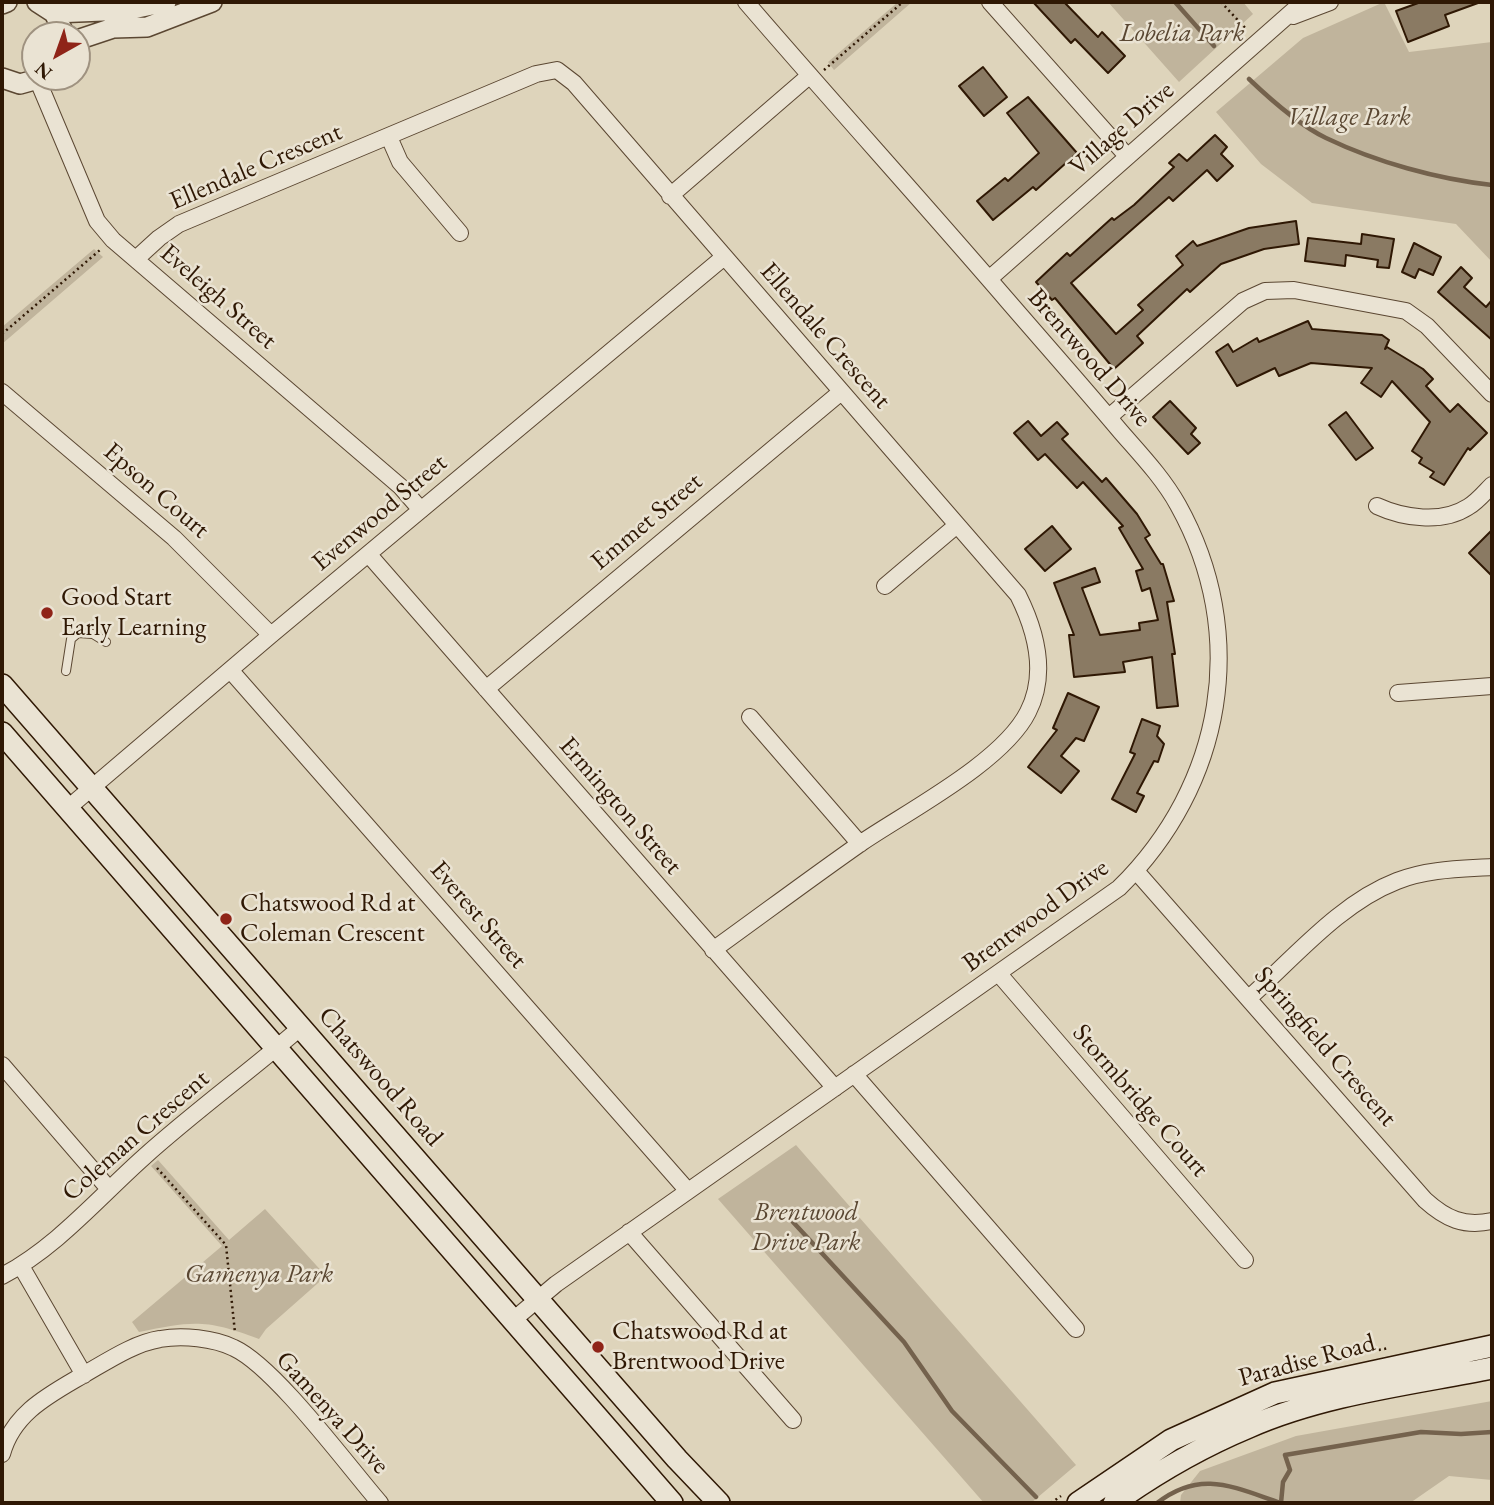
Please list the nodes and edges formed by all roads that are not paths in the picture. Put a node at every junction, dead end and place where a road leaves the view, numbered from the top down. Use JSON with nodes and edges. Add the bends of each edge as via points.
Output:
{"nodes":[{"id":1,"x":7,"y":2,"type":"edge"},
{"id":2,"x":37,"y":2,"type":"edge"},
{"id":3,"x":166,"y":2,"type":"edge"},
{"id":4,"x":212,"y":2,"type":"edge"},
{"id":5,"x":746,"y":2,"type":"edge"},
{"id":6,"x":990,"y":2,"type":"edge"},
{"id":7,"x":1303,"y":2,"type":"edge"},
{"id":8,"x":1330,"y":2,"type":"edge"},
{"id":9,"x":2,"y":4,"type":"edge"},
{"id":10,"x":54,"y":13,"type":"junction"},
{"id":11,"x":1289,"y":17,"type":"junction"},
{"id":12,"x":58,"y":21,"type":"edge"},
{"id":13,"x":91,"y":35,"type":"edge"},
{"id":14,"x":809,"y":76,"type":"junction"},
{"id":15,"x":27,"y":91,"type":"edge"},
{"id":16,"x":389,"y":137,"type":"junction"},
{"id":17,"x":1127,"y":156,"type":"junction"},
{"id":18,"x":670,"y":196,"type":"junction"},
{"id":19,"x":460,"y":233,"type":"dead end"},
{"id":20,"x":724,"y":257,"type":"junction"},
{"id":21,"x":136,"y":259,"type":"junction"},
{"id":22,"x":989,"y":279,"type":"junction"},
{"id":23,"x":2,"y":392,"type":"edge"},
{"id":24,"x":841,"y":392,"type":"junction"},
{"id":25,"x":1492,"y":394,"type":"edge"},
{"id":26,"x":1109,"y":417,"type":"junction"},
{"id":27,"x":1492,"y":485,"type":"edge"},
{"id":28,"x":1377,"y":506,"type":"dead end"},
{"id":29,"x":421,"y":510,"type":"junction"},
{"id":30,"x":957,"y":526,"type":"junction"},
{"id":31,"x":370,"y":556,"type":"junction"},
{"id":32,"x":885,"y":586,"type":"dead end"},
{"id":33,"x":271,"y":635,"type":"junction"},
{"id":34,"x":106,"y":642,"type":"dead end"},
{"id":35,"x":66,"y":671,"type":"dead end"},
{"id":36,"x":231,"y":671,"type":"junction"},
{"id":37,"x":2,"y":685,"type":"edge"},
{"id":38,"x":1492,"y":686,"type":"edge"},
{"id":39,"x":486,"y":689,"type":"junction"},
{"id":40,"x":1398,"y":693,"type":"dead end"},
{"id":41,"x":750,"y":717,"type":"dead end"},
{"id":42,"x":2,"y":733,"type":"edge"},
{"id":43,"x":92,"y":788,"type":"junction"},
{"id":44,"x":68,"y":808,"type":"junction"},
{"id":45,"x":860,"y":844,"type":"junction"},
{"id":46,"x":1492,"y":867,"type":"edge"},
{"id":47,"x":1136,"y":871,"type":"junction"},
{"id":48,"x":713,"y":950,"type":"junction"},
{"id":49,"x":999,"y":974,"type":"junction"},
{"id":50,"x":1250,"y":997,"type":"junction"},
{"id":51,"x":300,"y":1028,"type":"junction"},
{"id":52,"x":278,"y":1047,"type":"junction"},
{"id":53,"x":2,"y":1065,"type":"edge"},
{"id":54,"x":854,"y":1074,"type":"junction"},
{"id":55,"x":835,"y":1088,"type":"junction"},
{"id":56,"x":109,"y":1189,"type":"junction"},
{"id":57,"x":688,"y":1191,"type":"junction"},
{"id":58,"x":1492,"y":1221,"type":"edge"},
{"id":59,"x":629,"y":1232,"type":"junction"},
{"id":60,"x":1245,"y":1260,"type":"dead end"},
{"id":61,"x":21,"y":1266,"type":"junction"},
{"id":62,"x":2,"y":1276,"type":"edge"},
{"id":63,"x":536,"y":1298,"type":"junction"},
{"id":64,"x":512,"y":1321,"type":"junction"},
{"id":65,"x":1076,"y":1329,"type":"dead end"},
{"id":66,"x":1492,"y":1346,"type":"edge"},
{"id":67,"x":1492,"y":1368,"type":"edge"},
{"id":68,"x":84,"y":1375,"type":"junction"},
{"id":69,"x":793,"y":1420,"type":"dead end"},
{"id":70,"x":2,"y":1454,"type":"edge"},
{"id":71,"x":380,"y":1503,"type":"edge"},
{"id":72,"x":672,"y":1503,"type":"edge"},
{"id":73,"x":719,"y":1503,"type":"edge"},
{"id":74,"x":1078,"y":1503,"type":"edge"},
{"id":75,"x":1114,"y":1503,"type":"edge"}],
"edges":[{"from":1,"to":9,"type":"street"},
{"from":2,"to":10,"type":"street"},
{"from":3,"to":10,"type":"street","via":[[128,10]]},
{"from":4,"to":13,"type":"street","via":[[147,27],[113,28]]},
{"from":5,"to":14,"type":"street","name":"Brentwood Drive"},
{"from":6,"to":17,"type":"street"},
{"from":7,"to":11,"type":"street","name":"Village Drive"},
{"from":8,"to":11,"type":"street","name":"Village Drive"},
{"from":10,"to":12,"type":"street"},
{"from":11,"to":17,"type":"street","name":"Village Drive"},
{"from":14,"to":18,"type":"street"},
{"from":14,"to":22,"type":"street","name":"Brentwood Drive"},
{"from":15,"to":21,"type":"street","name":"Eveleigh Street","via":[[97,221]]},
{"from":16,"to":18,"type":"street","name":"Ellendale Crescent","via":[[537,74],[557,70],[574,83]]},
{"from":16,"to":19,"type":"street","via":[[400,162]]},
{"from":16,"to":21,"type":"street","name":"Ellendale Crescent","via":[[179,224]]},
{"from":17,"to":22,"type":"street","name":"Village Drive"},
{"from":18,"to":20,"type":"street","name":"Ellendale Crescent"},
{"from":20,"to":24,"type":"street","name":"Ellendale Crescent"},
{"from":20,"to":29,"type":"street","name":"Evenwood Street"},
{"from":21,"to":29,"type":"street","name":"Eveleigh Street","via":[[401,487]]},
{"from":22,"to":26,"type":"street","name":"Brentwood Drive"},
{"from":23,"to":33,"type":"street","name":"Epson Court","via":[[174,538]]},
{"from":24,"to":30,"type":"street","name":"Ellendale Crescent"},
{"from":24,"to":39,"type":"street","name":"Emmet Street"},
{"from":25,"to":26,"type":"street","via":[[1406,311],[1294,290],[1265,291],[1243,301]]},
{"from":26,"to":47,"type":"street","name":"Brentwood Drive","via":[[1156,474],[1188,524],[1214,597],[1219,647],[1217,700],[1205,751],[1182,807]]},
{"from":27,"to":28,"type":"street","via":[[1469,507],[1450,516],[1401,516]]},
{"from":29,"to":31,"type":"street","name":"Evenwood Street"},
{"from":30,"to":32,"type":"street"},
{"from":30,"to":45,"type":"street","name":"Ellendale Crescent","via":[[1018,595],[1033,626],[1039,653],[1037,683],[1028,712],[986,760]]},
{"from":31,"to":33,"type":"street","name":"Evenwood Street"},
{"from":31,"to":39,"type":"street","name":"Ermington Street"},
{"from":33,"to":36,"type":"street","name":"Evenwood Street"},
{"from":34,"to":35,"type":"lane","via":[[93,634],[78,633],[71,639]]},
{"from":36,"to":43,"type":"street","name":"Evenwood Street"},
{"from":36,"to":57,"type":"street","name":"Everest Street"},
{"from":37,"to":43,"type":"main road","name":"Chatswood Road"},
{"from":38,"to":40,"type":"street"},
{"from":39,"to":48,"type":"street","name":"Ermington Street"},
{"from":41,"to":45,"type":"street"},
{"from":42,"to":44,"type":"main road"},
{"from":43,"to":44,"type":"street","name":"Evenwood Street"},
{"from":43,"to":51,"type":"main road","name":"Chatswood Road"},
{"from":44,"to":52,"type":"main road"},
{"from":45,"to":48,"type":"street","name":"Ellendale Crescent"},
{"from":46,"to":50,"type":"street","via":[[1435,871],[1369,894]]},
{"from":47,"to":49,"type":"street","name":"Brentwood Drive"},
{"from":47,"to":50,"type":"street","name":"Springfield Crescent"},
{"from":48,"to":55,"type":"street","name":"Ermington Street"},
{"from":49,"to":54,"type":"street","name":"Brentwood Drive"},
{"from":49,"to":60,"type":"street","name":"Stormbridge Court"},
{"from":50,"to":58,"type":"street","name":"Springfield Crescent","via":[[1425,1200],[1442,1215],[1465,1224]]},
{"from":51,"to":52,"type":"street","name":"Coleman Crescent"},
{"from":51,"to":63,"type":"main road","name":"Chatswood Road"},
{"from":52,"to":56,"type":"street","name":"Coleman Crescent"},
{"from":52,"to":64,"type":"main road"},
{"from":53,"to":56,"type":"street"},
{"from":54,"to":55,"type":"street","name":"Brentwood Drive"},
{"from":54,"to":65,"type":"street"},
{"from":55,"to":57,"type":"street","name":"Brentwood Drive"},
{"from":56,"to":61,"type":"street","name":"Coleman Crescent"},
{"from":57,"to":59,"type":"street","name":"Brentwood Drive"},
{"from":59,"to":63,"type":"street","name":"Brentwood Drive"},
{"from":59,"to":69,"type":"street"},
{"from":61,"to":62,"type":"street","name":"Coleman Crescent"},
{"from":61,"to":68,"type":"street"},
{"from":63,"to":64,"type":"street","name":"Brentwood Drive"},
{"from":63,"to":73,"type":"main road","name":"Chatswood Road"},
{"from":64,"to":72,"type":"main road"},
{"from":66,"to":74,"type":"main road","name":"Paradise Road","via":[[1275,1393],[1171,1440]]},
{"from":67,"to":75,"type":"main road","name":"Paradise Road","via":[[1353,1396],[1250,1426]]},
{"from":68,"to":70,"type":"street","name":"Gamenya Drive","via":[[34,1405],[16,1423]]},
{"from":68,"to":71,"type":"street","name":"Gamenya Drive","via":[[160,1339],[202,1339],[233,1347],[272,1378]]}]}
